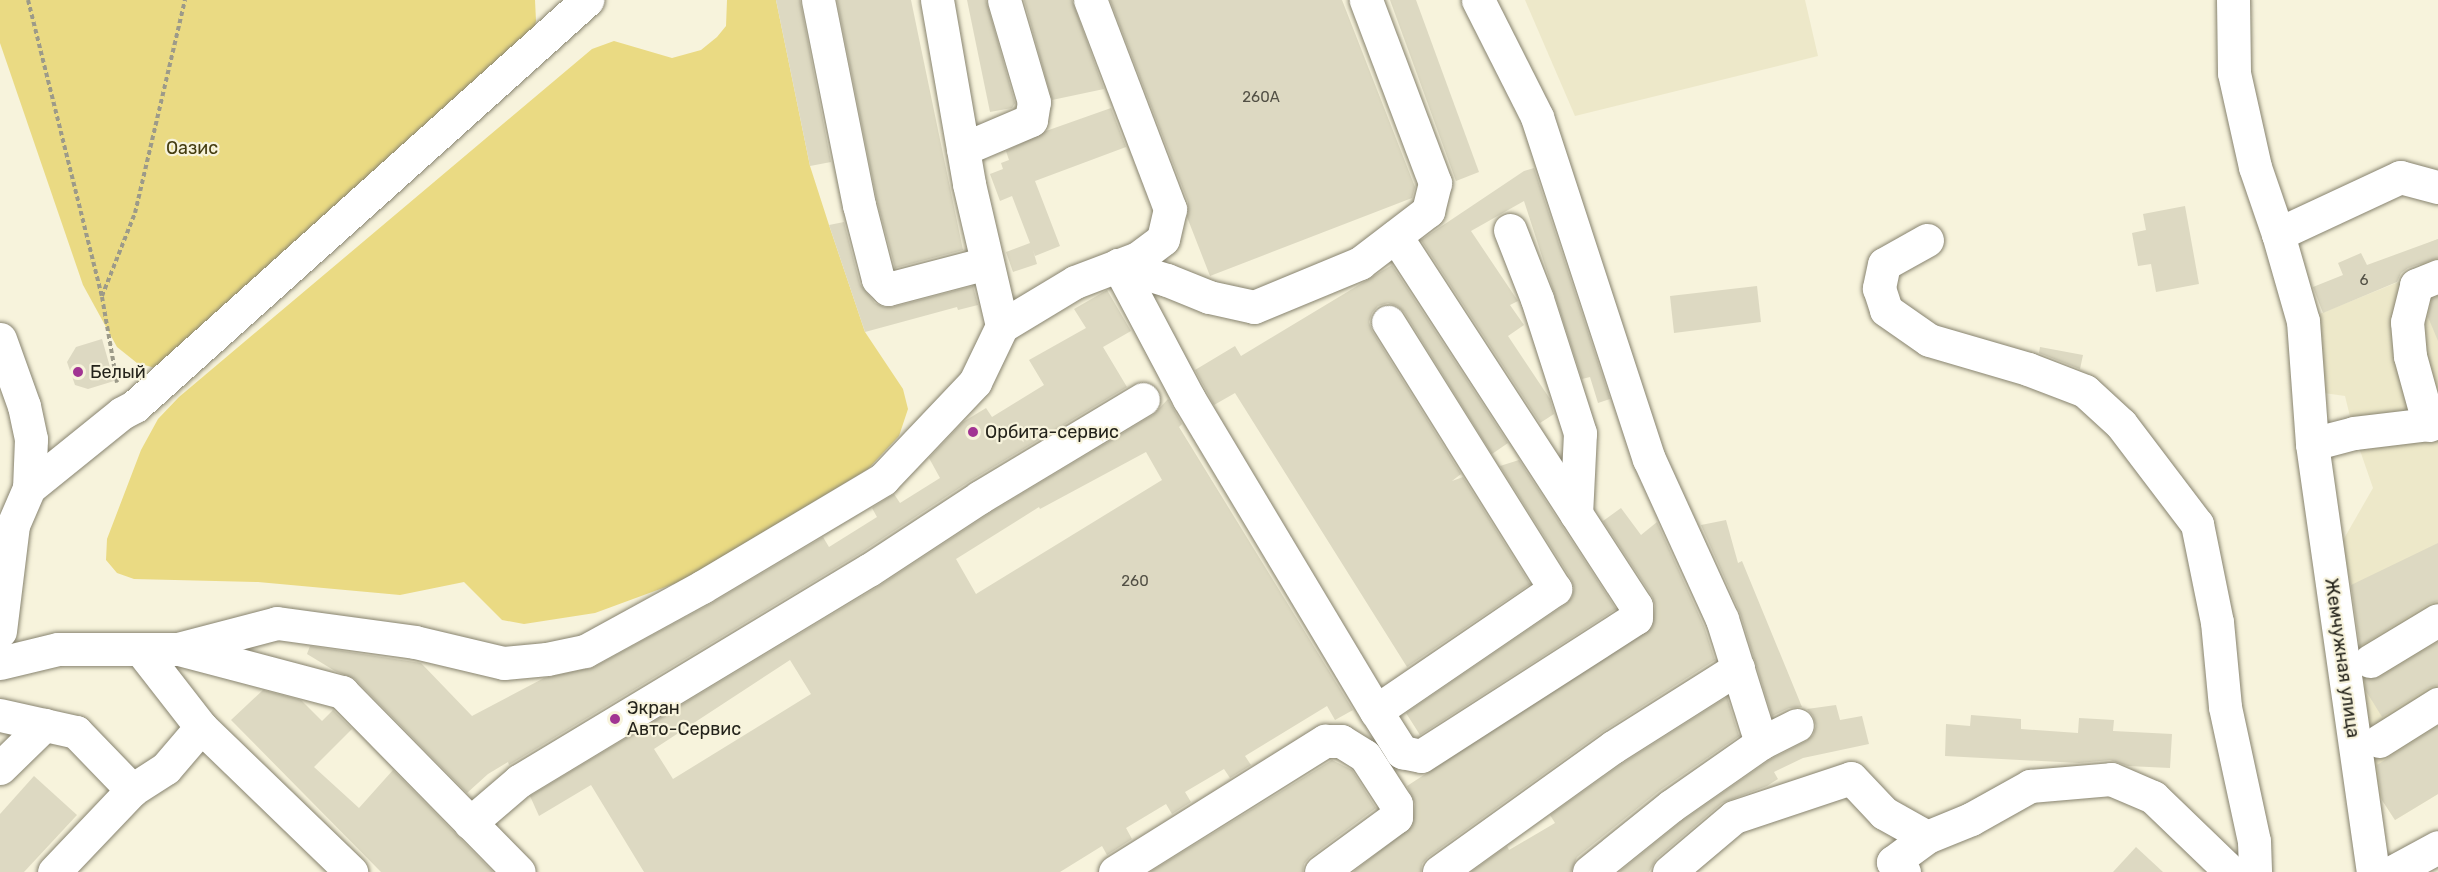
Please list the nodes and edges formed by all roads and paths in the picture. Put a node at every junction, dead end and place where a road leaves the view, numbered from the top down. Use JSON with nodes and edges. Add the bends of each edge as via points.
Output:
{"nodes":[{"id":1,"x":28,"y":0,"type":"edge"},
{"id":2,"x":185,"y":0,"type":"edge"},
{"id":3,"x":586,"y":0,"type":"edge"},
{"id":4,"x":818,"y":0,"type":"edge"},
{"id":5,"x":937,"y":0,"type":"edge"},
{"id":6,"x":1004,"y":0,"type":"edge"},
{"id":7,"x":1090,"y":0,"type":"edge"},
{"id":8,"x":1366,"y":0,"type":"edge"},
{"id":9,"x":1478,"y":0,"type":"edge"},
{"id":10,"x":2234,"y":0,"type":"edge"},
{"id":11,"x":963,"y":149,"type":"junction"},
{"id":12,"x":2438,"y":187,"type":"edge"},
{"id":13,"x":1510,"y":230,"type":"dead end"},
{"id":14,"x":2278,"y":234,"type":"junction"},
{"id":15,"x":1396,"y":236,"type":"junction"},
{"id":16,"x":1927,"y":240,"type":"dead end"},
{"id":17,"x":987,"y":263,"type":"junction"},
{"id":18,"x":1118,"y":266,"type":"junction"},
{"id":19,"x":2438,"y":276,"type":"edge"},
{"id":20,"x":102,"y":297,"type":"junction"},
{"id":21,"x":1388,"y":322,"type":"dead end"},
{"id":22,"x":1002,"y":326,"type":"junction"},
{"id":23,"x":0,"y":339,"type":"edge"},
{"id":24,"x":2424,"y":350,"type":"edge"},
{"id":25,"x":1143,"y":399,"type":"dead end"},
{"id":26,"x":122,"y":413,"type":"junction"},
{"id":27,"x":2433,"y":424,"type":"edge"},
{"id":28,"x":2312,"y":444,"type":"junction"},
{"id":29,"x":29,"y":488,"type":"junction"},
{"id":30,"x":1576,"y":514,"type":"junction"},
{"id":31,"x":6,"y":522,"type":"edge"},
{"id":32,"x":5,"y":560,"type":"edge"},
{"id":33,"x":2438,"y":620,"type":"edge"},
{"id":34,"x":0,"y":631,"type":"edge"},
{"id":35,"x":178,"y":649,"type":"junction"},
{"id":36,"x":141,"y":650,"type":"junction"},
{"id":37,"x":2370,"y":661,"type":"dead end"},
{"id":38,"x":0,"y":663,"type":"edge"},
{"id":39,"x":1738,"y":668,"type":"junction"},
{"id":40,"x":2438,"y":704,"type":"edge"},
{"id":41,"x":1376,"y":711,"type":"junction"},
{"id":42,"x":0,"y":715,"type":"edge"},
{"id":43,"x":44,"y":725,"type":"junction"},
{"id":44,"x":1797,"y":725,"type":"dead end"},
{"id":45,"x":201,"y":727,"type":"junction"},
{"id":46,"x":2379,"y":741,"type":"dead end"},
{"id":47,"x":1761,"y":743,"type":"junction"},
{"id":48,"x":0,"y":768,"type":"edge"},
{"id":49,"x":132,"y":790,"type":"junction"},
{"id":50,"x":470,"y":823,"type":"junction"},
{"id":51,"x":1927,"y":837,"type":"junction"},
{"id":52,"x":2438,"y":847,"type":"edge"},
{"id":53,"x":1898,"y":867,"type":"edge"},
{"id":54,"x":54,"y":872,"type":"edge"},
{"id":55,"x":351,"y":872,"type":"edge"},
{"id":56,"x":519,"y":872,"type":"edge"},
{"id":57,"x":1115,"y":872,"type":"edge"},
{"id":58,"x":1321,"y":872,"type":"edge"},
{"id":59,"x":1439,"y":872,"type":"edge"},
{"id":60,"x":1589,"y":872,"type":"edge"},
{"id":61,"x":1669,"y":872,"type":"edge"},
{"id":62,"x":2231,"y":872,"type":"edge"},
{"id":63,"x":2255,"y":872,"type":"edge"},
{"id":64,"x":2373,"y":872,"type":"edge"},
{"id":65,"x":2392,"y":872,"type":"edge"}],
"edges":[{"from":1,"to":20,"type":"path"},
{"from":2,"to":20,"type":"path","via":[[135,213]]},
{"from":3,"to":26,"type":"street","via":[[135,406]]},
{"from":4,"to":17,"type":"street","via":[[859,205],[878,279],[888,289]]},
{"from":5,"to":11,"type":"street"},
{"from":6,"to":11,"type":"street","via":[[1034,102],[1031,120]]},
{"from":7,"to":18,"type":"street","via":[[1170,209],[1163,239],[1138,258]]},
{"from":8,"to":15,"type":"street","via":[[1435,183],[1428,211]]},
{"from":9,"to":39,"type":"street","via":[[1537,117],[1649,459],[1722,619]]},
{"from":10,"to":14,"type":"street","name":"Жемчужная улица","via":[[2234,73],[2255,167]]},
{"from":11,"to":17,"type":"street"},
{"from":12,"to":14,"type":"street","via":[[2400,177]]},
{"from":13,"to":30,"type":"street","via":[[1537,299],[1580,434]]},
{"from":14,"to":28,"type":"street","name":"Жемчужная улица","via":[[2303,321]]},
{"from":15,"to":18,"type":"street","via":[[1360,263],[1254,307],[1209,297]]},
{"from":15,"to":30,"type":"street"},
{"from":16,"to":63,"type":"street","via":[[1884,264],[1880,288],[1886,310],[1929,340],[2028,369],[2085,391],[2121,424],[2198,524],[2217,622],[2225,707],[2254,841]]},
{"from":17,"to":22,"type":"street"},
{"from":18,"to":22,"type":"street","via":[[1075,282]]},
{"from":18,"to":41,"type":"street","via":[[1189,399]]},
{"from":19,"to":24,"type":"street","via":[[2416,285],[2407,322]]},
{"from":20,"to":26,"type":"path"},
{"from":21,"to":41,"type":"street","via":[[1555,590]]},
{"from":22,"to":35,"type":"street","via":[[975,382],[883,479],[702,587],[585,651],[504,663],[415,642],[277,623]]},
{"from":23,"to":29,"type":"street","via":[[24,406],[31,440]]},
{"from":24,"to":27,"type":"street"},
{"from":25,"to":50,"type":"street","via":[[519,781]]},
{"from":26,"to":29,"type":"street"},
{"from":27,"to":28,"type":"street","via":[[2354,433]]},
{"from":28,"to":64,"type":"street","name":"Жемчужная улица"},
{"from":29,"to":31,"type":"street"},
{"from":30,"to":41,"type":"street","via":[[1636,606],[1636,618],[1422,756],[1402,752]]},
{"from":31,"to":32,"type":"street"},
{"from":32,"to":34,"type":"street"},
{"from":33,"to":37,"type":"street"},
{"from":35,"to":36,"type":"street"},
{"from":35,"to":50,"type":"street","via":[[342,692]]},
{"from":36,"to":38,"type":"street","via":[[58,649]]},
{"from":36,"to":45,"type":"street"},
{"from":39,"to":47,"type":"street"},
{"from":39,"to":59,"type":"street","via":[[1613,747]]},
{"from":40,"to":46,"type":"street"},
{"from":42,"to":43,"type":"street"},
{"from":43,"to":48,"type":"street"},
{"from":43,"to":49,"type":"street","via":[[76,732]]},
{"from":44,"to":47,"type":"street"},
{"from":45,"to":49,"type":"street","via":[[166,768]]},
{"from":45,"to":55,"type":"street"},
{"from":47,"to":60,"type":"street","via":[[1671,806]]},
{"from":49,"to":54,"type":"street"},
{"from":50,"to":56,"type":"street"},
{"from":51,"to":53,"type":"street"},
{"from":51,"to":61,"type":"street","via":[[1884,813],[1851,778],[1734,817]]},
{"from":51,"to":62,"type":"street","via":[[1971,819],[2030,786],[2111,779],[2153,797]]},
{"from":52,"to":65,"type":"street"},
{"from":57,"to":58,"type":"street","via":[[1325,741],[1341,741],[1365,756],[1396,804],[1396,817]]}]}
